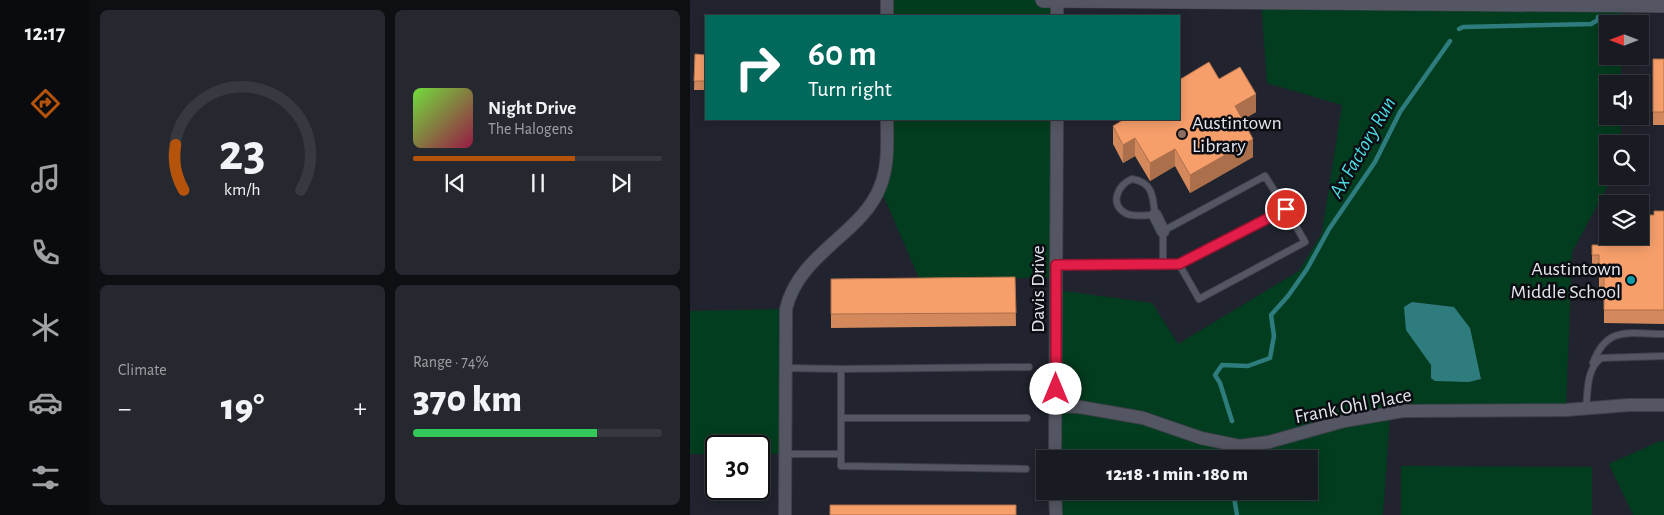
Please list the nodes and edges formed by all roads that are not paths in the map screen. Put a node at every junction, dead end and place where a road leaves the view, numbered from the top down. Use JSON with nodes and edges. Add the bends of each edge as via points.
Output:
{"nodes":[{"id":1,"x":888,"y":0,"type":"edge"},
{"id":2,"x":1043,"y":0,"type":"edge"},
{"id":3,"x":1057,"y":0,"type":"edge"},
{"id":4,"x":1664,"y":6,"type":"edge"},
{"id":5,"x":887,"y":15,"type":"edge"},
{"id":6,"x":1057,"y":15,"type":"edge"},
{"id":7,"x":887,"y":120,"type":"edge"},
{"id":8,"x":1057,"y":120,"type":"edge"},
{"id":9,"x":1286,"y":209,"type":"junction"},
{"id":10,"x":1155,"y":215,"type":"junction"},
{"id":11,"x":1163,"y":231,"type":"junction"},
{"id":12,"x":1163,"y":263,"type":"junction"},
{"id":13,"x":1179,"y":264,"type":"junction"},
{"id":14,"x":1056,"y":265,"type":"junction"},
{"id":15,"x":1664,"y":334,"type":"edge"},
{"id":16,"x":1664,"y":356,"type":"edge"},
{"id":17,"x":1593,"y":364,"type":"junction"},
{"id":18,"x":786,"y":368,"type":"junction"},
{"id":19,"x":1029,"y":368,"type":"dead end"},
{"id":20,"x":841,"y":369,"type":"junction"},
{"id":21,"x":1056,"y":406,"type":"junction"},
{"id":22,"x":1664,"y":406,"type":"edge"},
{"id":23,"x":1586,"y":408,"type":"junction"},
{"id":24,"x":841,"y":418,"type":"junction"},
{"id":25,"x":1027,"y":418,"type":"dead end"},
{"id":26,"x":1056,"y":450,"type":"edge"},
{"id":27,"x":785,"y":454,"type":"junction"},
{"id":28,"x":841,"y":454,"type":"junction"},
{"id":29,"x":1026,"y":469,"type":"dead end"},
{"id":30,"x":1056,"y":500,"type":"edge"},
{"id":31,"x":786,"y":515,"type":"edge"},
{"id":32,"x":1056,"y":515,"type":"edge"}],
"edges":[{"from":1,"to":5,"type":"street"},
{"from":2,"to":3,"type":"street"},
{"from":3,"to":4,"type":"street"},
{"from":3,"to":6,"type":"street"},
{"from":7,"to":18,"type":"street","via":[[886,161],[880,188],[861,214],[802,274],[790,294],[786,309]]},
{"from":8,"to":14,"type":"street","name":"Davis Drive"},
{"from":9,"to":11,"type":"lane","via":[[1265,176]]},
{"from":9,"to":13,"type":"lane"},
{"from":9,"to":13,"type":"lane","via":[[1305,242],[1199,299]]},
{"from":10,"to":10,"type":"lane","via":[[1127,214],[1120,208],[1116,199],[1124,182],[1142,180],[1149,186]]},
{"from":10,"to":11,"type":"street"},
{"from":11,"to":12,"type":"lane"},
{"from":12,"to":13,"type":"lane"},
{"from":12,"to":14,"type":"lane"},
{"from":14,"to":21,"type":"street","name":"Davis Drive"},
{"from":15,"to":17,"type":"lane","via":[[1621,334],[1607,339],[1600,346]]},
{"from":16,"to":17,"type":"lane","via":[[1615,356],[1601,358]]},
{"from":17,"to":23,"type":"lane"},
{"from":18,"to":20,"type":"lane"},
{"from":18,"to":27,"type":"street"},
{"from":19,"to":20,"type":"lane"},
{"from":20,"to":24,"type":"lane"},
{"from":21,"to":23,"type":"street","name":"Frank Ohl Place","via":[[1143,418],[1200,438],[1240,446],[1402,411]]},
{"from":21,"to":26,"type":"street","name":"Davis Drive"},
{"from":22,"to":23,"type":"street","name":"Frank Ohl Place"},
{"from":24,"to":25,"type":"lane"},
{"from":24,"to":28,"type":"lane"},
{"from":27,"to":28,"type":"lane"},
{"from":27,"to":31,"type":"street"},
{"from":28,"to":29,"type":"lane","via":[[841,466]]},
{"from":30,"to":32,"type":"street"}]}
